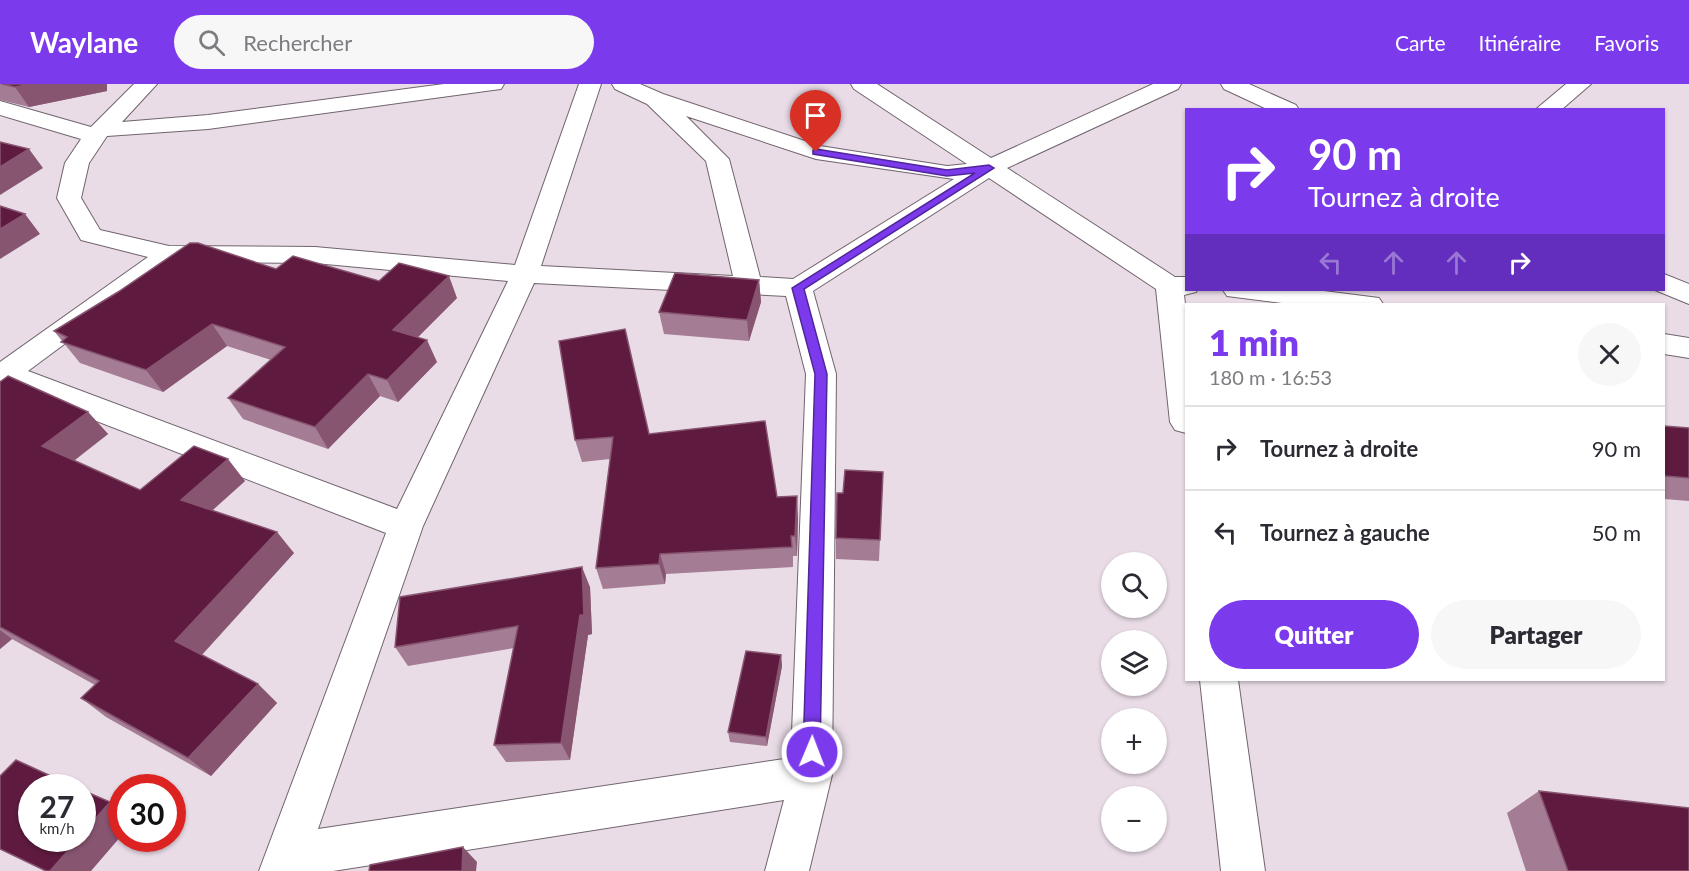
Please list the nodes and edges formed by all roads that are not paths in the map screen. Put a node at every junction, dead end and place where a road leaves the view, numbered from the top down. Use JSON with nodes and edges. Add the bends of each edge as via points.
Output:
{"nodes":[{"id":1,"x":146,"y":84,"type":"edge"},
{"id":2,"x":493,"y":84,"type":"edge"},
{"id":3,"x":590,"y":84,"type":"edge"},
{"id":4,"x":623,"y":84,"type":"edge"},
{"id":5,"x":862,"y":84,"type":"edge"},
{"id":6,"x":1170,"y":84,"type":"edge"},
{"id":7,"x":1232,"y":84,"type":"edge"},
{"id":8,"x":1580,"y":84,"type":"edge"},
{"id":9,"x":655,"y":99,"type":"junction"},
{"id":10,"x":0,"y":108,"type":"edge"},
{"id":11,"x":1284,"y":108,"type":"edge"},
{"id":12,"x":1549,"y":108,"type":"edge"},
{"id":13,"x":98,"y":133,"type":"junction"},
{"id":14,"x":989,"y":168,"type":"junction"},
{"id":15,"x":169,"y":254,"type":"junction"},
{"id":16,"x":525,"y":274,"type":"junction"},
{"id":17,"x":1665,"y":283,"type":"edge"},
{"id":18,"x":1178,"y":285,"type":"edge"},
{"id":19,"x":749,"y":286,"type":"junction"},
{"id":20,"x":798,"y":288,"type":"junction"},
{"id":21,"x":1284,"y":291,"type":"edge"},
{"id":22,"x":1689,"y":295,"type":"edge"},
{"id":23,"x":1362,"y":303,"type":"edge"},
{"id":24,"x":1665,"y":344,"type":"edge"},
{"id":25,"x":1689,"y":348,"type":"edge"},
{"id":26,"x":2,"y":374,"type":"edge"},
{"id":27,"x":1185,"y":405,"type":"edge"},
{"id":28,"x":406,"y":526,"type":"junction"},
{"id":29,"x":1219,"y":681,"type":"edge"},
{"id":30,"x":811,"y":775,"type":"junction"},
{"id":31,"x":284,"y":863,"type":"edge"},
{"id":32,"x":787,"y":871,"type":"edge"},
{"id":33,"x":1243,"y":871,"type":"edge"}],
"edges":[{"from":1,"to":13,"type":"street"},
{"from":2,"to":13,"type":"street"},
{"from":3,"to":16,"type":"street"},
{"from":4,"to":9,"type":"street"},
{"from":5,"to":14,"type":"street"},
{"from":6,"to":14,"type":"street"},
{"from":7,"to":11,"type":"street"},
{"from":8,"to":12,"type":"street"},
{"from":9,"to":14,"type":"street","via":[[816,152],[947,173]]},
{"from":9,"to":19,"type":"street","via":[[717,159]]},
{"from":10,"to":13,"type":"street"},
{"from":13,"to":15,"type":"street","via":[[77,163],[69,198],[90,235]]},
{"from":14,"to":18,"type":"street"},
{"from":14,"to":20,"type":"street"},
{"from":15,"to":16,"type":"street","via":[[315,255]]},
{"from":15,"to":26,"type":"street"},
{"from":16,"to":19,"type":"street"},
{"from":16,"to":28,"type":"street"},
{"from":17,"to":22,"type":"street"},
{"from":18,"to":27,"type":"street"},
{"from":19,"to":20,"type":"street"},
{"from":20,"to":30,"type":"street","via":[[821,374]]},
{"from":21,"to":23,"type":"street"},
{"from":24,"to":25,"type":"street"},
{"from":26,"to":28,"type":"street"},
{"from":28,"to":31,"type":"street"},
{"from":29,"to":33,"type":"street"},
{"from":30,"to":31,"type":"street"},
{"from":30,"to":32,"type":"street"}]}
